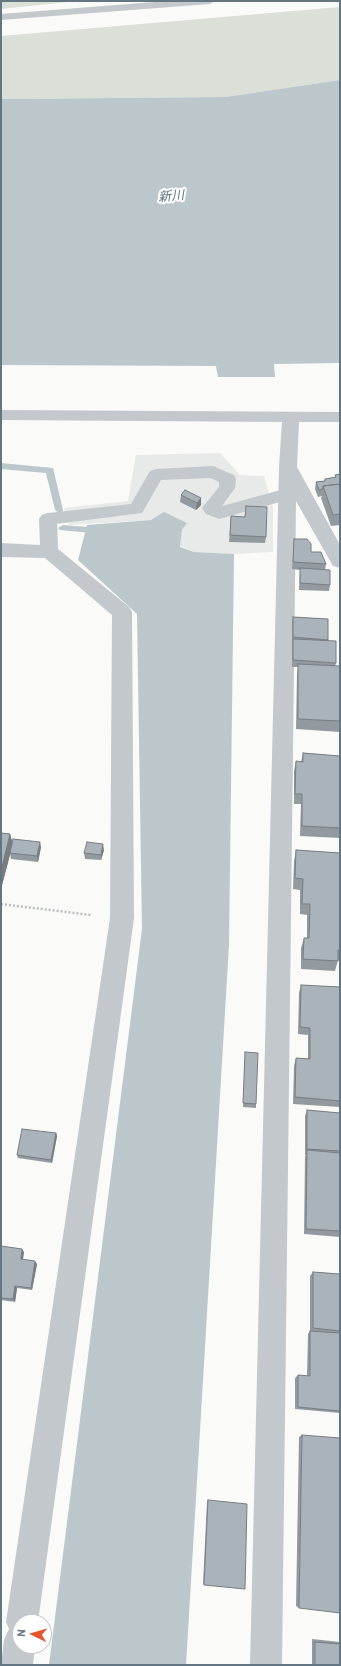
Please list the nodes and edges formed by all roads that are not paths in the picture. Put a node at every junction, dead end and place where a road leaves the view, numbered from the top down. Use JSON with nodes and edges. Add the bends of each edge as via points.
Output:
{"nodes":[{"id":1,"x":210,"y":1,"type":"edge"},
{"id":2,"x":1,"y":17,"type":"edge"},
{"id":3,"x":1,"y":415,"type":"edge"},
{"id":4,"x":340,"y":417,"type":"edge"},
{"id":5,"x":291,"y":418,"type":"junction"},
{"id":6,"x":288,"y":467,"type":"junction"},
{"id":7,"x":288,"y":494,"type":"junction"},
{"id":8,"x":48,"y":519,"type":"joint"},
{"id":9,"x":1,"y":550,"type":"edge"},
{"id":10,"x":49,"y":552,"type":"junction"},
{"id":11,"x":340,"y":561,"type":"edge"},
{"id":12,"x":23,"y":1614,"type":"edge"},
{"id":13,"x":18,"y":1654,"type":"edge"},
{"id":14,"x":17,"y":1665,"type":"edge"},
{"id":15,"x":266,"y":1665,"type":"edge"}],
"edges":[{"from":1,"to":2,"type":"lane"},
{"from":3,"to":5,"type":"street"},
{"from":4,"to":5,"type":"street"},
{"from":5,"to":6,"type":"street"},
{"from":6,"to":7,"type":"street"},
{"from":6,"to":11,"type":"street"},
{"from":7,"to":8,"type":"lane","via":[[219,513],[211,508],[227,488],[228,480],[212,472],[156,475],[136,509]]},
{"from":7,"to":15,"type":"street"},
{"from":8,"to":10,"type":"street"},
{"from":9,"to":10,"type":"street"},
{"from":10,"to":12,"type":"street","via":[[122,612],[122,918]]},
{"from":13,"to":14,"type":"street"}]}
